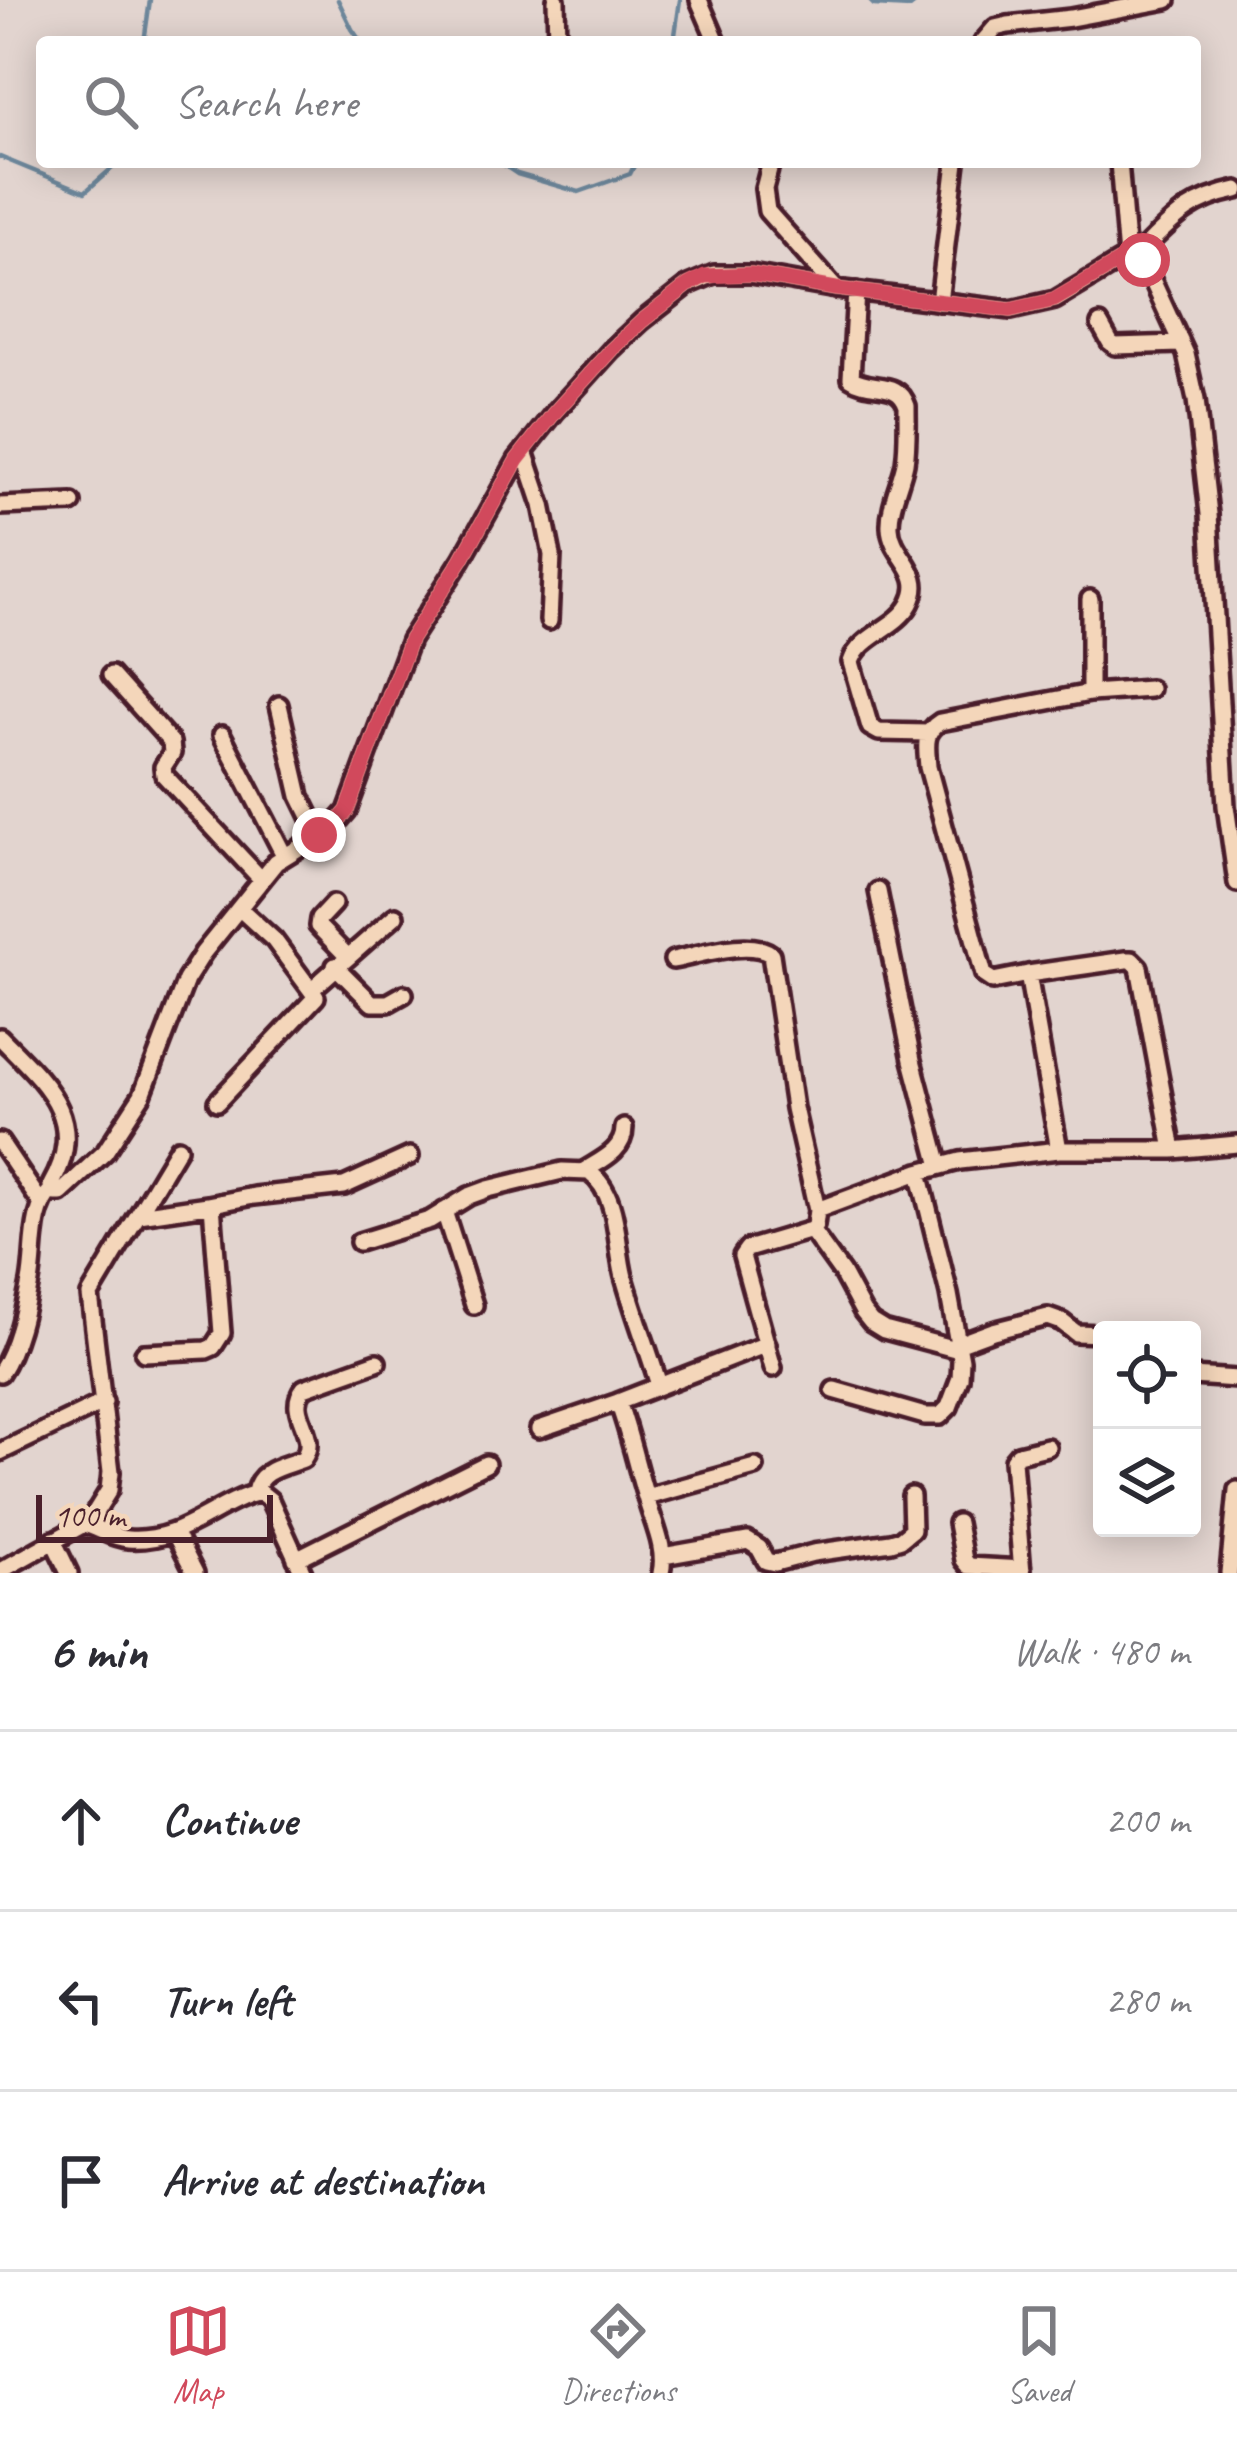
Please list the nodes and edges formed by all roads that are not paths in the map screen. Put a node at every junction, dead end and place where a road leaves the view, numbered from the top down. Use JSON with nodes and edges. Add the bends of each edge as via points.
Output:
{"nodes":[{"id":1,"x":556,"y":0,"type":"edge"},
{"id":2,"x":699,"y":0,"type":"edge"},
{"id":3,"x":1167,"y":0,"type":"edge"},
{"id":4,"x":557,"y":36,"type":"edge"},
{"id":5,"x":714,"y":36,"type":"edge"},
{"id":6,"x":988,"y":36,"type":"edge"},
{"id":7,"x":769,"y":168,"type":"edge"},
{"id":8,"x":955,"y":168,"type":"edge"},
{"id":9,"x":1120,"y":168,"type":"edge"},
{"id":10,"x":1237,"y":190,"type":"edge"},
{"id":11,"x":1131,"y":256,"type":"junction"},
{"id":12,"x":836,"y":289,"type":"junction"},
{"id":13,"x":856,"y":291,"type":"junction"},
{"id":14,"x":938,"y":302,"type":"junction"},
{"id":15,"x":1100,"y":324,"type":"dead end"},
{"id":16,"x":1181,"y":344,"type":"junction"},
{"id":17,"x":524,"y":451,"type":"junction"},
{"id":18,"x":72,"y":503,"type":"dead end"},
{"id":19,"x":0,"y":506,"type":"edge"},
{"id":20,"x":1090,"y":599,"type":"dead end"},
{"id":21,"x":549,"y":621,"type":"dead end"},
{"id":22,"x":1237,"y":623,"type":"edge"},
{"id":23,"x":1216,"y":625,"type":"junction"},
{"id":24,"x":111,"y":674,"type":"dead end"},
{"id":25,"x":1150,"y":689,"type":"dead end"},
{"id":26,"x":1090,"y":693,"type":"junction"},
{"id":27,"x":279,"y":705,"type":"dead end"},
{"id":28,"x":1229,"y":715,"type":"edge"},
{"id":29,"x":928,"y":733,"type":"junction"},
{"id":30,"x":222,"y":735,"type":"dead end"},
{"id":31,"x":1232,"y":806,"type":"edge"},
{"id":32,"x":319,"y":835,"type":"junction"},
{"id":33,"x":284,"y":855,"type":"junction"},
{"id":34,"x":261,"y":879,"type":"junction"},
{"id":35,"x":1237,"y":883,"type":"edge"},
{"id":36,"x":878,"y":891,"type":"dead end"},
{"id":37,"x":333,"y":904,"type":"dead end"},
{"id":38,"x":239,"y":908,"type":"junction"},
{"id":39,"x":394,"y":916,"type":"dead end"},
{"id":40,"x":673,"y":960,"type":"dead end"},
{"id":41,"x":341,"y":961,"type":"junction"},
{"id":42,"x":1028,"y":974,"type":"junction"},
{"id":43,"x":312,"y":988,"type":"junction"},
{"id":44,"x":404,"y":994,"type":"dead end"},
{"id":45,"x":0,"y":1037,"type":"edge"},
{"id":46,"x":217,"y":1102,"type":"dead end"},
{"id":47,"x":624,"y":1128,"type":"dead end"},
{"id":48,"x":1237,"y":1144,"type":"edge"},
{"id":49,"x":178,"y":1148,"type":"dead end"},
{"id":50,"x":1059,"y":1150,"type":"junction"},
{"id":51,"x":1173,"y":1150,"type":"junction"},
{"id":52,"x":3,"y":1152,"type":"edge"},
{"id":53,"x":410,"y":1156,"type":"dead end"},
{"id":54,"x":940,"y":1166,"type":"junction"},
{"id":55,"x":584,"y":1171,"type":"junction"},
{"id":56,"x":919,"y":1172,"type":"junction"},
{"id":57,"x":46,"y":1196,"type":"junction"},
{"id":58,"x":212,"y":1205,"type":"junction"},
{"id":59,"x":817,"y":1210,"type":"junction"},
{"id":60,"x":444,"y":1211,"type":"junction"},
{"id":61,"x":139,"y":1214,"type":"junction"},
{"id":62,"x":811,"y":1230,"type":"junction"},
{"id":63,"x":359,"y":1242,"type":"dead end"},
{"id":64,"x":474,"y":1305,"type":"dead end"},
{"id":65,"x":1093,"y":1334,"type":"edge"},
{"id":66,"x":767,"y":1344,"type":"junction"},
{"id":67,"x":5,"y":1345,"type":"edge"},
{"id":68,"x":958,"y":1347,"type":"junction"},
{"id":69,"x":144,"y":1353,"type":"dead end"},
{"id":70,"x":377,"y":1362,"type":"dead end"},
{"id":71,"x":773,"y":1368,"type":"dead end"},
{"id":72,"x":0,"y":1373,"type":"edge"},
{"id":73,"x":1201,"y":1377,"type":"edge"},
{"id":74,"x":1237,"y":1379,"type":"edge"},
{"id":75,"x":659,"y":1385,"type":"junction"},
{"id":76,"x":834,"y":1390,"type":"dead end"},
{"id":77,"x":104,"y":1402,"type":"junction"},
{"id":78,"x":619,"y":1402,"type":"junction"},
{"id":79,"x":539,"y":1429,"type":"dead end"},
{"id":80,"x":1047,"y":1447,"type":"dead end"},
{"id":81,"x":0,"y":1452,"type":"edge"},
{"id":82,"x":486,"y":1464,"type":"dead end"},
{"id":83,"x":755,"y":1468,"type":"dead end"},
{"id":84,"x":1237,"y":1490,"type":"edge"},
{"id":85,"x":255,"y":1492,"type":"junction"},
{"id":86,"x":911,"y":1496,"type":"dead end"},
{"id":87,"x":646,"y":1497,"type":"junction"},
{"id":88,"x":957,"y":1523,"type":"dead end"},
{"id":89,"x":88,"y":1524,"type":"junction"},
{"id":90,"x":174,"y":1532,"type":"junction"},
{"id":91,"x":53,"y":1540,"type":"junction"},
{"id":92,"x":662,"y":1564,"type":"edge"},
{"id":93,"x":300,"y":1566,"type":"edge"},
{"id":94,"x":0,"y":1570,"type":"edge"},
{"id":95,"x":1022,"y":1571,"type":"edge"},
{"id":96,"x":69,"y":1573,"type":"edge"},
{"id":97,"x":194,"y":1573,"type":"edge"},
{"id":98,"x":1229,"y":1573,"type":"edge"}],
"edges":[{"from":1,"to":4,"type":"street"},
{"from":2,"to":5,"type":"street"},
{"from":3,"to":6,"type":"street","via":[[1008,25]]},
{"from":7,"to":12,"type":"street","via":[[767,211]]},
{"from":8,"to":14,"type":"street"},
{"from":9,"to":11,"type":"street"},
{"from":10,"to":11,"type":"street","via":[[1192,204]]},
{"from":11,"to":14,"type":"street","via":[[1054,300],[1022,308]]},
{"from":11,"to":16,"type":"street","via":[[1146,264]]},
{"from":12,"to":13,"type":"street"},
{"from":12,"to":17,"type":"street","via":[[751,274],[699,279],[611,350]]},
{"from":13,"to":14,"type":"street"},
{"from":13,"to":29,"type":"street","via":[[851,378],[895,388],[908,406],[890,529],[915,582],[907,608],[851,662],[870,728]]},
{"from":15,"to":16,"type":"street","via":[[1115,346]]},
{"from":16,"to":23,"type":"street","via":[[1196,400]]},
{"from":17,"to":21,"type":"street","via":[[552,555]]},
{"from":17,"to":32,"type":"street","via":[[410,640],[347,811]]},
{"from":18,"to":19,"type":"street"},
{"from":20,"to":26,"type":"street"},
{"from":22,"to":23,"type":"street"},
{"from":23,"to":28,"type":"street"},
{"from":24,"to":34,"type":"street","via":[[171,742],[164,775]]},
{"from":25,"to":26,"type":"street"},
{"from":26,"to":29,"type":"street","via":[[940,722]]},
{"from":27,"to":32,"type":"street","via":[[300,796]]},
{"from":28,"to":31,"type":"street"},
{"from":29,"to":42,"type":"street","via":[[928,767],[984,975],[993,981]]},
{"from":30,"to":33,"type":"street"},
{"from":31,"to":35,"type":"street"},
{"from":32,"to":33,"type":"street"},
{"from":33,"to":34,"type":"street"},
{"from":34,"to":38,"type":"street"},
{"from":36,"to":54,"type":"street"},
{"from":37,"to":41,"type":"street","via":[[318,926]]},
{"from":38,"to":43,"type":"street"},
{"from":38,"to":57,"type":"street","via":[[186,980],[142,1095],[118,1133],[66,1190]]},
{"from":39,"to":41,"type":"street"},
{"from":40,"to":59,"type":"street","via":[[748,946],[771,954]]},
{"from":41,"to":43,"type":"street"},
{"from":41,"to":44,"type":"street","via":[[372,1003]]},
{"from":42,"to":50,"type":"street"},
{"from":42,"to":51,"type":"street","via":[[1136,963]]},
{"from":43,"to":46,"type":"street","via":[[315,999]]},
{"from":45,"to":57,"type":"street","via":[[59,1108],[66,1156]]},
{"from":47,"to":55,"type":"street","via":[[618,1147]]},
{"from":48,"to":51,"type":"street"},
{"from":49,"to":61,"type":"street"},
{"from":50,"to":51,"type":"street"},
{"from":50,"to":54,"type":"street"},
{"from":52,"to":57,"type":"street"},
{"from":53,"to":58,"type":"street","via":[[344,1186]]},
{"from":54,"to":56,"type":"street"},
{"from":55,"to":60,"type":"street","via":[[488,1189]]},
{"from":55,"to":75,"type":"street","via":[[606,1192]]},
{"from":56,"to":59,"type":"street"},
{"from":56,"to":68,"type":"street"},
{"from":57,"to":67,"type":"street","via":[[30,1281]]},
{"from":58,"to":61,"type":"street"},
{"from":58,"to":69,"type":"street","via":[[222,1333],[206,1350]]},
{"from":59,"to":62,"type":"street"},
{"from":60,"to":63,"type":"street"},
{"from":60,"to":64,"type":"street"},
{"from":61,"to":77,"type":"street","via":[[90,1295]]},
{"from":62,"to":66,"type":"street","via":[[742,1256]]},
{"from":62,"to":68,"type":"street","via":[[871,1322]]},
{"from":65,"to":68,"type":"street","via":[[1076,1334],[1048,1317]]},
{"from":66,"to":71,"type":"street"},
{"from":66,"to":75,"type":"street"},
{"from":67,"to":72,"type":"street"},
{"from":68,"to":76,"type":"street","via":[[960,1378],[940,1416]]},
{"from":70,"to":85,"type":"street","via":[[299,1392],[308,1454],[263,1474]]},
{"from":73,"to":74,"type":"street"},
{"from":75,"to":78,"type":"street"},
{"from":77,"to":81,"type":"street"},
{"from":77,"to":89,"type":"street","via":[[110,1482]]},
{"from":78,"to":79,"type":"street"},
{"from":78,"to":87,"type":"street"},
{"from":80,"to":95,"type":"street","via":[[1013,1459]]},
{"from":82,"to":93,"type":"street"},
{"from":83,"to":87,"type":"street"},
{"from":84,"to":98,"type":"street"},
{"from":85,"to":90,"type":"street"},
{"from":85,"to":93,"type":"street","via":[[270,1500]]},
{"from":86,"to":92,"type":"street","via":[[912,1530],[891,1542],[775,1563],[748,1541]]},
{"from":87,"to":92,"type":"street"},
{"from":88,"to":95,"type":"street","via":[[969,1566]]},
{"from":89,"to":90,"type":"street","via":[[126,1539]]},
{"from":89,"to":91,"type":"street"},
{"from":90,"to":97,"type":"street"},
{"from":91,"to":94,"type":"street"},
{"from":91,"to":96,"type":"street"}]}
